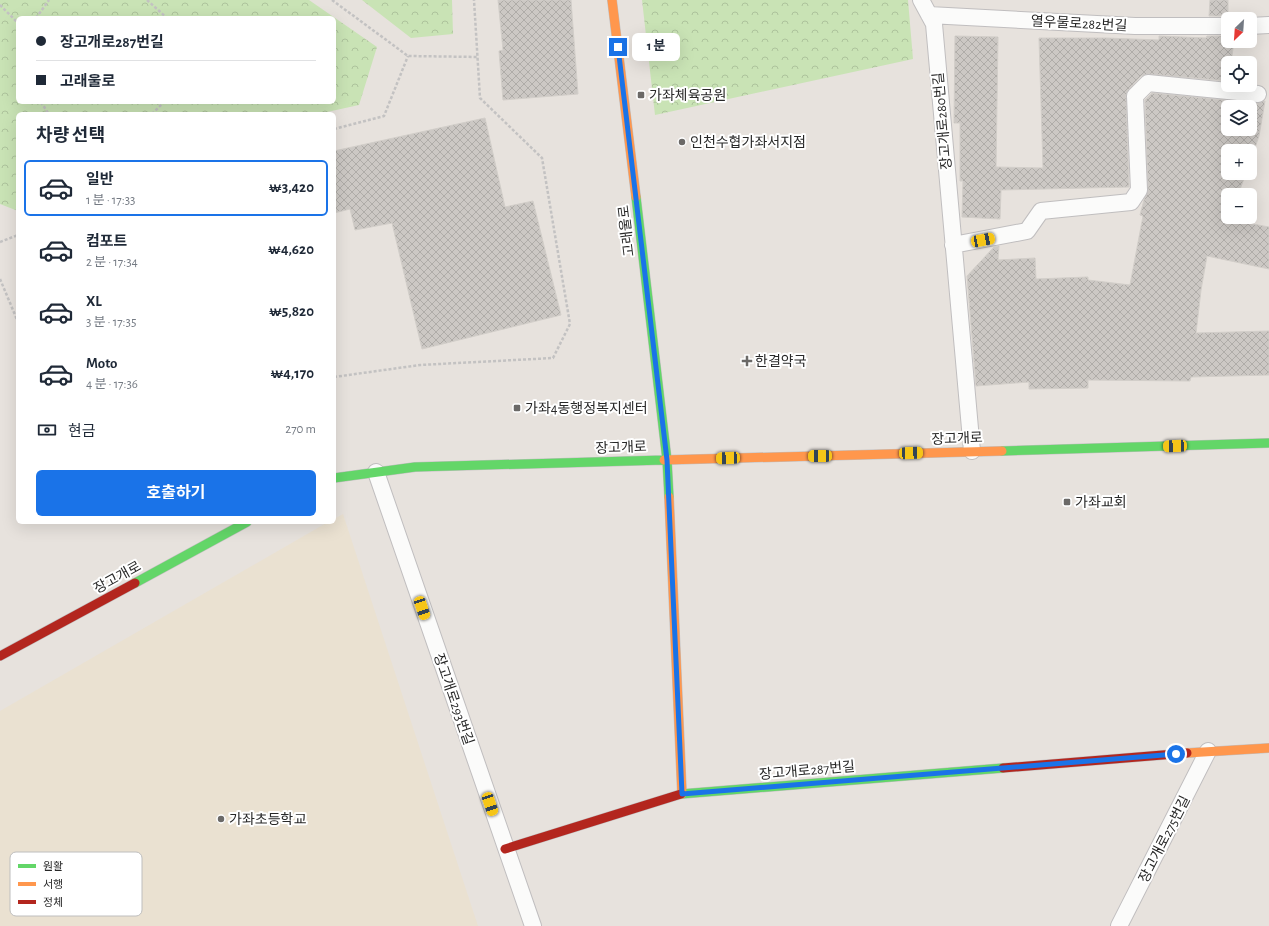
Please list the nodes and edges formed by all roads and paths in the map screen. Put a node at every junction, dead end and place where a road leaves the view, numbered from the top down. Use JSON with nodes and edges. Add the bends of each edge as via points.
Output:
{"nodes":[{"id":1,"x":49,"y":0,"type":"edge"},
{"id":2,"x":147,"y":0,"type":"edge"},
{"id":3,"x":332,"y":0,"type":"edge"},
{"id":4,"x":474,"y":0,"type":"edge"},
{"id":5,"x":612,"y":0,"type":"edge"},
{"id":6,"x":922,"y":0,"type":"edge"},
{"id":7,"x":0,"y":5,"type":"edge"},
{"id":8,"x":929,"y":15,"type":"junction"},
{"id":9,"x":37,"y":16,"type":"edge"},
{"id":10,"x":165,"y":16,"type":"edge"},
{"id":11,"x":16,"y":21,"type":"edge"},
{"id":12,"x":1269,"y":25,"type":"edge"},
{"id":13,"x":1221,"y":26,"type":"edge"},
{"id":14,"x":1257,"y":26,"type":"edge"},
{"id":15,"x":408,"y":56,"type":"junction"},
{"id":16,"x":478,"y":56,"type":"junction"},
{"id":17,"x":1258,"y":94,"type":"dead end"},
{"id":18,"x":162,"y":104,"type":"edge"},
{"id":19,"x":154,"y":112,"type":"edge"},
{"id":20,"x":336,"y":128,"type":"edge"},
{"id":21,"x":16,"y":236,"type":"edge"},
{"id":22,"x":0,"y":242,"type":"edge"},
{"id":23,"x":953,"y":245,"type":"junction"},
{"id":24,"x":0,"y":279,"type":"edge"},
{"id":25,"x":16,"y":317,"type":"edge"},
{"id":26,"x":336,"y":378,"type":"edge"},
{"id":27,"x":1269,"y":443,"type":"edge"},
{"id":28,"x":972,"y":451,"type":"junction"},
{"id":29,"x":667,"y":460,"type":"junction"},
{"id":30,"x":376,"y":472,"type":"junction"},
{"id":31,"x":336,"y":478,"type":"edge"},
{"id":32,"x":243,"y":524,"type":"edge"},
{"id":33,"x":0,"y":656,"type":"edge"},
{"id":34,"x":1269,"y":748,"type":"edge"},
{"id":35,"x":1208,"y":751,"type":"junction"},
{"id":36,"x":682,"y":794,"type":"junction"},
{"id":37,"x":505,"y":849,"type":"junction"},
{"id":38,"x":533,"y":926,"type":"edge"},
{"id":39,"x":1119,"y":926,"type":"edge"}],
"edges":[{"from":1,"to":9,"type":"path"},
{"from":2,"to":10,"type":"path"},
{"from":3,"to":15,"type":"path"},
{"from":4,"to":16,"type":"path"},
{"from":5,"to":29,"type":"street","name":"고래울로"},
{"from":6,"to":8,"type":"lane","name":"장고개로280번길"},
{"from":7,"to":11,"type":"path"},
{"from":8,"to":13,"type":"lane","name":"열우물로282번길","via":[[1135,26]]},
{"from":8,"to":23,"type":"lane","name":"장고개로280번길","via":[[934,24]]},
{"from":12,"to":14,"type":"lane"},
{"from":15,"to":16,"type":"path"},
{"from":15,"to":20,"type":"path","via":[[384,116]]},
{"from":16,"to":26,"type":"path","via":[[480,98],[542,158],[570,324],[553,358],[420,365]]},
{"from":17,"to":23,"type":"lane","via":[[1148,83],[1135,96],[1139,190],[1131,202],[1041,211],[1027,231]]},
{"from":18,"to":19,"type":"path"},
{"from":21,"to":22,"type":"path"},
{"from":23,"to":28,"type":"lane","name":"장고개로280번길"},
{"from":24,"to":25,"type":"path"},
{"from":27,"to":28,"type":"street","name":"장고개로"},
{"from":28,"to":29,"type":"street","name":"장고개로"},
{"from":29,"to":30,"type":"street","name":"장고개로","via":[[415,467]]},
{"from":29,"to":36,"type":"street"},
{"from":30,"to":31,"type":"street","name":"장고개로"},
{"from":30,"to":37,"type":"lane","name":"장고개로293번길"},
{"from":32,"to":33,"type":"street","name":"장고개로"},
{"from":34,"to":35,"type":"street","name":"장고개로287번길"},
{"from":35,"to":36,"type":"street","name":"장고개로287번길"},
{"from":35,"to":39,"type":"lane","name":"장고개로275번길"},
{"from":36,"to":37,"type":"street","name":"장고개로287번길"},
{"from":37,"to":38,"type":"lane","name":"장고개로293번길"}]}
